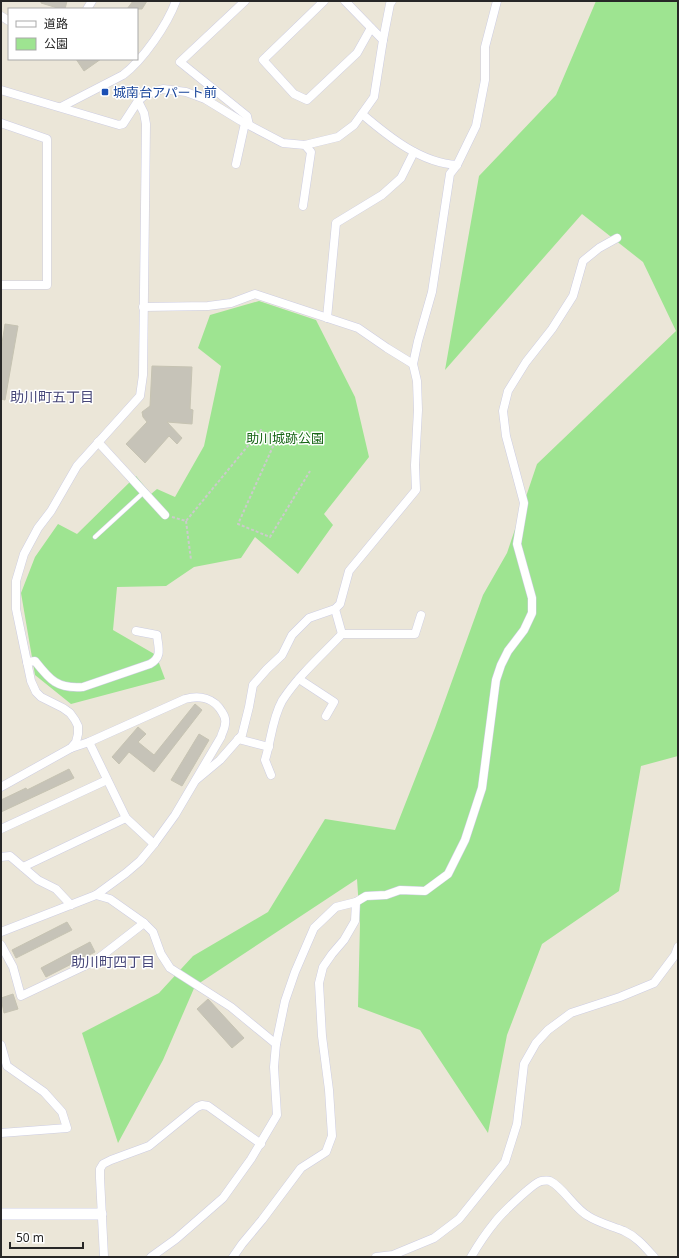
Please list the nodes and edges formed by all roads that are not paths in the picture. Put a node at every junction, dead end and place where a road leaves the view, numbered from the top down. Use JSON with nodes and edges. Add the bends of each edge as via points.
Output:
{"nodes":[{"id":1,"x":176,"y":1,"type":"edge"},
{"id":2,"x":245,"y":1,"type":"edge"},
{"id":3,"x":324,"y":1,"type":"edge"},
{"id":4,"x":345,"y":1,"type":"edge"},
{"id":5,"x":392,"y":1,"type":"edge"},
{"id":6,"x":497,"y":1,"type":"edge"},
{"id":7,"x":371,"y":28,"type":"junction"},
{"id":8,"x":383,"y":40,"type":"junction"},
{"id":9,"x":1,"y":90,"type":"edge"},
{"id":10,"x":138,"y":101,"type":"junction"},
{"id":11,"x":61,"y":107,"type":"junction"},
{"id":12,"x":362,"y":114,"type":"junction"},
{"id":13,"x":1,"y":123,"type":"edge"},
{"id":14,"x":247,"y":124,"type":"junction"},
{"id":15,"x":305,"y":145,"type":"junction"},
{"id":16,"x":414,"y":152,"type":"junction"},
{"id":17,"x":236,"y":164,"type":"dead end"},
{"id":18,"x":457,"y":165,"type":"junction"},
{"id":19,"x":303,"y":206,"type":"dead end"},
{"id":20,"x":617,"y":238,"type":"dead end"},
{"id":21,"x":1,"y":285,"type":"edge"},
{"id":22,"x":144,"y":307,"type":"junction"},
{"id":23,"x":327,"y":318,"type":"junction"},
{"id":24,"x":413,"y":364,"type":"junction"},
{"id":25,"x":98,"y":442,"type":"junction"},
{"id":26,"x":144,"y":492,"type":"junction"},
{"id":27,"x":165,"y":515,"type":"road end"},
{"id":28,"x":96,"y":537,"type":"dead end"},
{"id":29,"x":335,"y":609,"type":"junction"},
{"id":30,"x":421,"y":615,"type":"dead end"},
{"id":31,"x":136,"y":631,"type":"dead end"},
{"id":32,"x":342,"y":634,"type":"junction"},
{"id":33,"x":27,"y":662,"type":"junction"},
{"id":34,"x":299,"y":679,"type":"junction"},
{"id":35,"x":326,"y":716,"type":"dead end"},
{"id":36,"x":238,"y":739,"type":"junction"},
{"id":37,"x":89,"y":742,"type":"junction"},
{"id":38,"x":269,"y":747,"type":"junction"},
{"id":39,"x":71,"y":748,"type":"junction"},
{"id":40,"x":271,"y":775,"type":"dead end"},
{"id":41,"x":107,"y":780,"type":"junction"},
{"id":42,"x":196,"y":780,"type":"junction"},
{"id":43,"x":1,"y":787,"type":"edge"},
{"id":44,"x":126,"y":818,"type":"junction"},
{"id":45,"x":1,"y":829,"type":"edge"},
{"id":46,"x":154,"y":844,"type":"junction"},
{"id":47,"x":1,"y":857,"type":"edge"},
{"id":48,"x":23,"y":868,"type":"junction"},
{"id":49,"x":96,"y":895,"type":"junction"},
{"id":50,"x":356,"y":902,"type":"junction"},
{"id":51,"x":71,"y":905,"type":"junction"},
{"id":52,"x":1,"y":922,"type":"edge"},
{"id":53,"x":144,"y":922,"type":"junction"},
{"id":54,"x":2,"y":931,"type":"edge"},
{"id":55,"x":1,"y":945,"type":"edge"},
{"id":56,"x":678,"y":947,"type":"edge"},
{"id":57,"x":276,"y":1044,"type":"junction"},
{"id":58,"x":1,"y":1045,"type":"edge"},
{"id":59,"x":1,"y":1133,"type":"edge"},
{"id":60,"x":261,"y":1144,"type":"junction"},
{"id":61,"x":1,"y":1214,"type":"edge"},
{"id":62,"x":101,"y":1214,"type":"junction"},
{"id":63,"x":104,"y":1257,"type":"edge"},
{"id":64,"x":151,"y":1257,"type":"edge"},
{"id":65,"x":233,"y":1257,"type":"edge"},
{"id":66,"x":376,"y":1257,"type":"edge"},
{"id":67,"x":471,"y":1257,"type":"edge"},
{"id":68,"x":654,"y":1257,"type":"edge"}],
"edges":[{"from":1,"to":11,"type":"street","via":[[171,15],[131,69]]},
{"from":2,"to":14,"type":"street","via":[[180,62],[247,116]]},
{"from":3,"to":7,"type":"street","via":[[263,60],[294,94],[307,100],[357,53]]},
{"from":4,"to":7,"type":"street"},
{"from":5,"to":8,"type":"street"},
{"from":6,"to":18,"type":"street","via":[[485,47],[485,80],[476,126]]},
{"from":7,"to":8,"type":"street"},
{"from":8,"to":12,"type":"street","via":[[374,97]]},
{"from":9,"to":11,"type":"street"},
{"from":10,"to":11,"type":"street","via":[[123,124],[119,125]]},
{"from":10,"to":14,"type":"street","via":[[145,95],[163,89],[186,92],[205,99]]},
{"from":10,"to":22,"type":"street","via":[[146,124]]},
{"from":12,"to":15,"type":"street","via":[[354,125],[338,137]]},
{"from":12,"to":16,"type":"street"},
{"from":13,"to":21,"type":"street","via":[[47,138],[47,285]]},
{"from":14,"to":15,"type":"street","via":[[283,143]]},
{"from":14,"to":17,"type":"street"},
{"from":15,"to":19,"type":"street","via":[[311,152]]},
{"from":16,"to":18,"type":"street","via":[[444,164]]},
{"from":16,"to":23,"type":"street","via":[[401,178],[382,195],[336,223]]},
{"from":18,"to":24,"type":"street","via":[[450,174],[432,292]]},
{"from":20,"to":50,"type":"street","via":[[583,261],[573,296],[508,391],[503,410],[506,436],[524,503],[517,544],[532,598],[532,613],[524,630],[508,651],[496,680],[482,788],[465,840],[448,874],[425,891],[400,890],[386,895],[366,896]]},
{"from":22,"to":23,"type":"street","via":[[208,306],[231,303],[255,294]]},
{"from":22,"to":25,"type":"street","via":[[143,375],[140,396]]},
{"from":23,"to":24,"type":"street","via":[[358,328]]},
{"from":24,"to":29,"type":"street","via":[[418,381],[416,490],[348,571],[340,604]]},
{"from":25,"to":26,"type":"street"},
{"from":25,"to":33,"type":"street","via":[[77,466],[24,554],[16,581],[16,609]]},
{"from":26,"to":27,"type":"street"},
{"from":26,"to":28,"type":"lane"},
{"from":29,"to":32,"type":"street"},
{"from":29,"to":36,"type":"street","via":[[309,618],[292,635],[282,654],[253,685],[250,707],[242,735]]},
{"from":30,"to":32,"type":"street","via":[[415,634]]},
{"from":31,"to":33,"type":"street","via":[[157,635],[159,655],[156,661],[83,687],[56,683],[35,661]]},
{"from":32,"to":34,"type":"street"},
{"from":33,"to":39,"type":"street","via":[[36,692],[70,713],[75,720],[78,734]]},
{"from":34,"to":35,"type":"street","via":[[334,702]]},
{"from":34,"to":38,"type":"street","via":[[282,702],[273,724]]},
{"from":36,"to":38,"type":"street"},
{"from":36,"to":42,"type":"street","via":[[220,760]]},
{"from":37,"to":39,"type":"street"},
{"from":37,"to":41,"type":"street"},
{"from":37,"to":42,"type":"street","via":[[185,699],[204,698],[219,708],[226,725]]},
{"from":38,"to":40,"type":"street","via":[[265,760]]},
{"from":39,"to":43,"type":"street"},
{"from":41,"to":44,"type":"street"},
{"from":41,"to":45,"type":"street"},
{"from":42,"to":46,"type":"street"},
{"from":44,"to":46,"type":"street"},
{"from":44,"to":48,"type":"street"},
{"from":46,"to":49,"type":"street","via":[[126,874]]},
{"from":47,"to":48,"type":"street","via":[[10,856]]},
{"from":48,"to":51,"type":"street","via":[[38,880],[56,889]]},
{"from":49,"to":51,"type":"street"},
{"from":49,"to":53,"type":"street","via":[[110,899]]},
{"from":50,"to":57,"type":"street","via":[[336,907],[314,928],[285,1001]]},
{"from":50,"to":65,"type":"street","via":[[356,921],[323,968],[319,983],[332,1136],[326,1152],[301,1168]]},
{"from":51,"to":54,"type":"street"},
{"from":52,"to":54,"type":"street"},
{"from":53,"to":55,"type":"street","via":[[95,961],[21,996],[13,967]]},
{"from":53,"to":57,"type":"street","via":[[154,932],[161,954],[170,968],[231,1007]]},
{"from":56,"to":66,"type":"street","via":[[654,983],[571,1013],[548,1030],[536,1043],[524,1064],[517,1124],[505,1162],[459,1218],[434,1238],[393,1255]]},
{"from":57,"to":60,"type":"street","via":[[274,1067],[278,1115]]},
{"from":58,"to":59,"type":"street","via":[[7,1066],[44,1092],[62,1112],[67,1128]]},
{"from":60,"to":62,"type":"street","via":[[208,1106],[197,1107],[149,1146],[103,1164],[100,1170]]},
{"from":60,"to":64,"type":"street","via":[[223,1198]]},
{"from":61,"to":62,"type":"street"},
{"from":62,"to":63,"type":"street"},
{"from":67,"to":68,"type":"street","via":[[496,1220],[534,1185],[546,1181],[559,1189],[589,1217],[636,1238]]}]}
